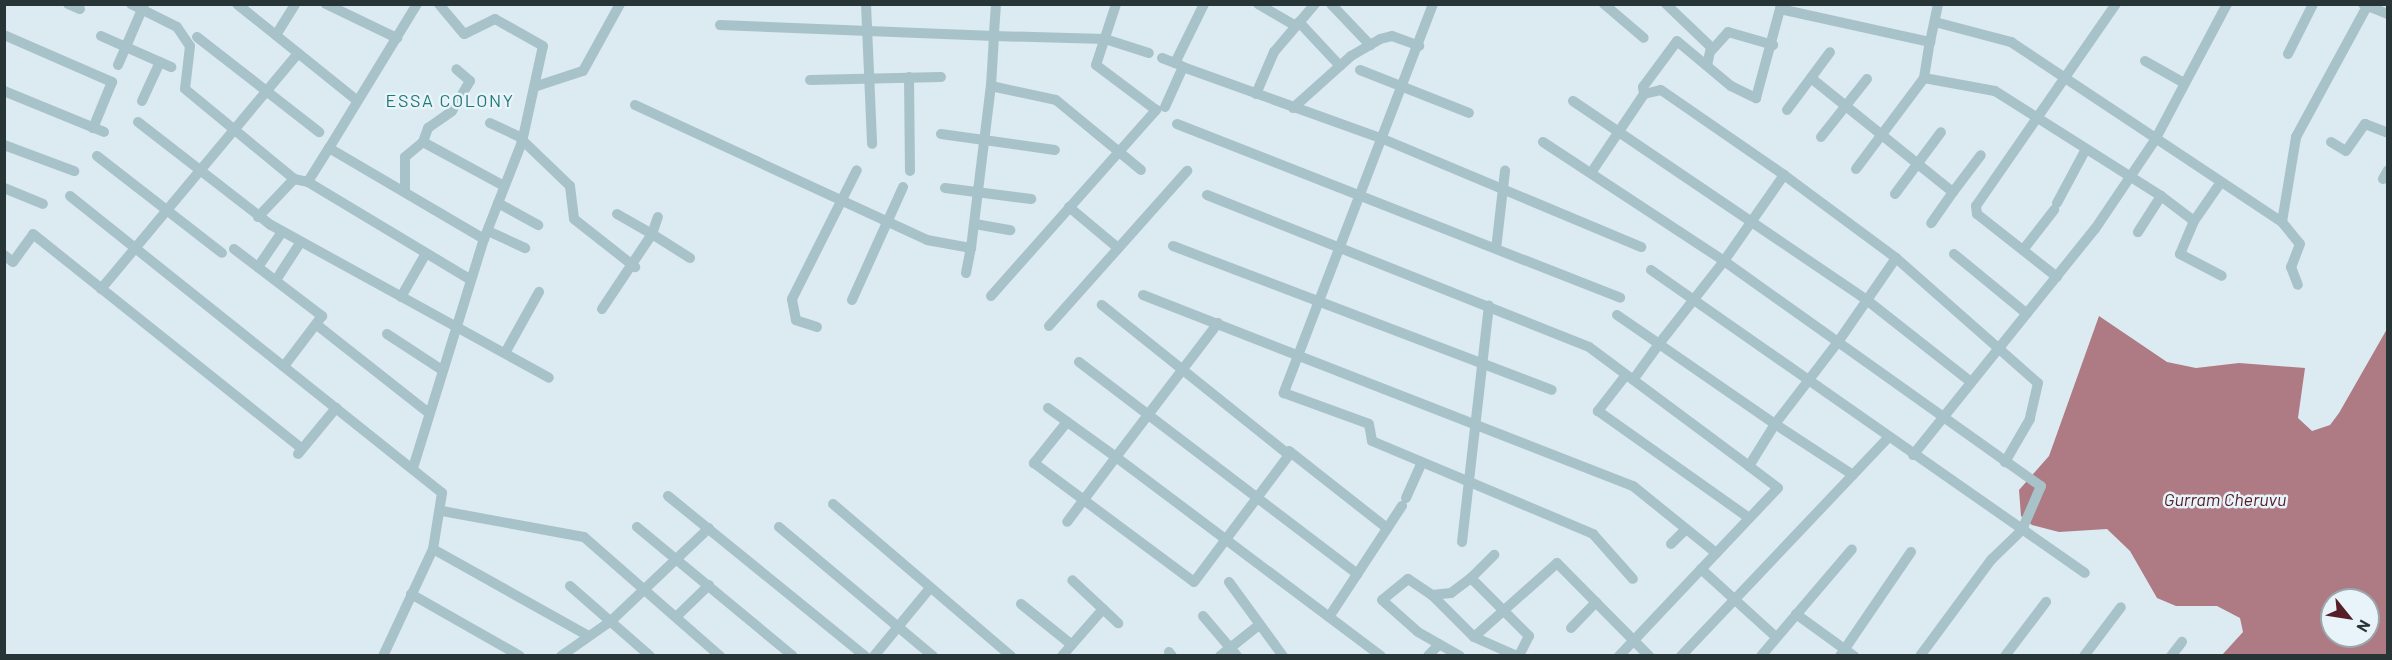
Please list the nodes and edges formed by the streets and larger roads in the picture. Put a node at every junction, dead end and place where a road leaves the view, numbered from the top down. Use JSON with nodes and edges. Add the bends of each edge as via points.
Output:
{"nodes":[{"id":1,"x":68,"y":4,"type":"edge"},
{"id":2,"x":131,"y":4,"type":"edge"},
{"id":3,"x":237,"y":4,"type":"edge"},
{"id":4,"x":295,"y":4,"type":"edge"},
{"id":5,"x":326,"y":4,"type":"edge"},
{"id":6,"x":417,"y":4,"type":"edge"},
{"id":7,"x":440,"y":4,"type":"edge"},
{"id":8,"x":620,"y":4,"type":"edge"},
{"id":9,"x":866,"y":4,"type":"edge"},
{"id":10,"x":996,"y":4,"type":"edge"},
{"id":11,"x":1204,"y":4,"type":"edge"},
{"id":12,"x":1258,"y":4,"type":"edge"},
{"id":13,"x":1315,"y":4,"type":"edge"},
{"id":14,"x":1331,"y":4,"type":"edge"},
{"id":15,"x":1433,"y":4,"type":"edge"},
{"id":16,"x":1604,"y":4,"type":"edge"},
{"id":17,"x":1666,"y":4,"type":"edge"},
{"id":18,"x":1938,"y":4,"type":"edge"},
{"id":19,"x":2116,"y":4,"type":"edge"},
{"id":20,"x":2227,"y":4,"type":"edge"},
{"id":21,"x":2313,"y":4,"type":"edge"},
{"id":22,"x":1114,"y":6,"type":"edge"},
{"id":23,"x":2371,"y":6,"type":"edge"},
{"id":24,"x":143,"y":7,"type":"edge"},
{"id":25,"x":1780,"y":7,"type":"edge"},
{"id":26,"x":80,"y":9,"type":"dead end"},
{"id":27,"x":2388,"y":14,"type":"edge"},
{"id":28,"x":1935,"y":22,"type":"junction"},
{"id":29,"x":1297,"y":24,"type":"junction"},
{"id":30,"x":720,"y":25,"type":"dead end"},
{"id":31,"x":867,"y":31,"type":"junction"},
{"id":32,"x":4,"y":35,"type":"edge"},
{"id":33,"x":276,"y":35,"type":"junction"},
{"id":34,"x":101,"y":36,"type":"dead end"},
{"id":35,"x":994,"y":36,"type":"junction"},
{"id":36,"x":197,"y":37,"type":"dead end"},
{"id":37,"x":397,"y":38,"type":"junction"},
{"id":38,"x":1644,"y":38,"type":"dead end"},
{"id":39,"x":1105,"y":39,"type":"junction"},
{"id":40,"x":1930,"y":42,"type":"junction"},
{"id":41,"x":1370,"y":45,"type":"junction"},
{"id":42,"x":1773,"y":45,"type":"junction"},
{"id":43,"x":1419,"y":46,"type":"junction"},
{"id":44,"x":126,"y":47,"type":"junction"},
{"id":45,"x":1713,"y":50,"type":"junction"},
{"id":46,"x":215,"y":51,"type":"junction"},
{"id":47,"x":1830,"y":52,"type":"dead end"},
{"id":48,"x":191,"y":53,"type":"junction"},
{"id":49,"x":298,"y":53,"type":"junction"},
{"id":50,"x":1149,"y":53,"type":"dead end"},
{"id":51,"x":2288,"y":54,"type":"dead end"},
{"id":52,"x":1162,"y":58,"type":"dead end"},
{"id":53,"x":2145,"y":61,"type":"dead end"},
{"id":54,"x":160,"y":62,"type":"junction"},
{"id":55,"x":118,"y":65,"type":"dead end"},
{"id":56,"x":1179,"y":65,"type":"junction"},
{"id":57,"x":1340,"y":66,"type":"junction"},
{"id":58,"x":1707,"y":66,"type":"junction"},
{"id":59,"x":171,"y":67,"type":"dead end"},
{"id":60,"x":456,"y":69,"type":"dead end"},
{"id":61,"x":1360,"y":70,"type":"dead end"},
{"id":62,"x":909,"y":77,"type":"junction"},
{"id":63,"x":941,"y":77,"type":"dead end"},
{"id":64,"x":1811,"y":78,"type":"junction"},
{"id":65,"x":1924,"y":78,"type":"junction"},
{"id":66,"x":870,"y":79,"type":"junction"},
{"id":67,"x":1867,"y":79,"type":"dead end"},
{"id":68,"x":810,"y":80,"type":"dead end"},
{"id":69,"x":2063,"y":82,"type":"junction"},
{"id":70,"x":2184,"y":83,"type":"junction"},
{"id":71,"x":537,"y":86,"type":"junction"},
{"id":72,"x":991,"y":86,"type":"junction"},
{"id":73,"x":1404,"y":87,"type":"junction"},
{"id":74,"x":266,"y":90,"type":"junction"},
{"id":75,"x":4,"y":91,"type":"edge"},
{"id":76,"x":1256,"y":94,"type":"junction"},
{"id":77,"x":1644,"y":94,"type":"junction"},
{"id":78,"x":355,"y":99,"type":"junction"},
{"id":79,"x":142,"y":101,"type":"dead end"},
{"id":80,"x":1573,"y":101,"type":"dead end"},
{"id":81,"x":634,"y":105,"type":"dead end"},
{"id":82,"x":1846,"y":106,"type":"junction"},
{"id":83,"x":1165,"y":107,"type":"dead end"},
{"id":84,"x":1293,"y":108,"type":"junction"},
{"id":85,"x":1787,"y":110,"type":"dead end"},
{"id":86,"x":1469,"y":112,"type":"dead end"},
{"id":87,"x":2037,"y":117,"type":"junction"},
{"id":88,"x":138,"y":122,"type":"dead end"},
{"id":89,"x":490,"y":123,"type":"dead end"},
{"id":90,"x":1177,"y":124,"type":"dead end"},
{"id":91,"x":93,"y":128,"type":"junction"},
{"id":92,"x":232,"y":131,"type":"junction"},
{"id":93,"x":104,"y":132,"type":"dead end"},
{"id":94,"x":319,"y":132,"type":"dead end"},
{"id":95,"x":1621,"y":132,"type":"junction"},
{"id":96,"x":1941,"y":132,"type":"dead end"},
{"id":97,"x":2388,"y":133,"type":"edge"},
{"id":98,"x":941,"y":134,"type":"dead end"},
{"id":99,"x":1883,"y":135,"type":"junction"},
{"id":100,"x":1821,"y":136,"type":"dead end"},
{"id":101,"x":983,"y":140,"type":"junction"},
{"id":102,"x":1383,"y":140,"type":"junction"},
{"id":103,"x":2155,"y":140,"type":"junction"},
{"id":104,"x":423,"y":142,"type":"junction"},
{"id":105,"x":522,"y":142,"type":"junction"},
{"id":106,"x":1543,"y":142,"type":"dead end"},
{"id":107,"x":2331,"y":142,"type":"dead end"},
{"id":108,"x":4,"y":144,"type":"edge"},
{"id":109,"x":872,"y":144,"type":"dead end"},
{"id":110,"x":329,"y":148,"type":"junction"},
{"id":111,"x":2086,"y":149,"type":"junction"},
{"id":112,"x":1055,"y":150,"type":"dead end"},
{"id":113,"x":1122,"y":152,"type":"junction"},
{"id":114,"x":1981,"y":155,"type":"dead end"},
{"id":115,"x":97,"y":156,"type":"dead end"},
{"id":116,"x":1918,"y":164,"type":"junction"},
{"id":117,"x":1856,"y":169,"type":"dead end"},
{"id":118,"x":200,"y":170,"type":"junction"},
{"id":119,"x":857,"y":170,"type":"dead end"},
{"id":120,"x":1142,"y":170,"type":"dead end"},
{"id":121,"x":74,"y":171,"type":"dead end"},
{"id":122,"x":910,"y":171,"type":"dead end"},
{"id":123,"x":1187,"y":171,"type":"dead end"},
{"id":124,"x":1505,"y":171,"type":"dead end"},
{"id":125,"x":1592,"y":173,"type":"junction"},
{"id":126,"x":1784,"y":176,"type":"junction"},
{"id":127,"x":2131,"y":177,"type":"junction"},
{"id":128,"x":294,"y":179,"type":"junction"},
{"id":129,"x":308,"y":182,"type":"junction"},
{"id":130,"x":2221,"y":182,"type":"junction"},
{"id":131,"x":504,"y":186,"type":"junction"},
{"id":132,"x":903,"y":187,"type":"dead end"},
{"id":133,"x":4,"y":188,"type":"edge"},
{"id":134,"x":945,"y":188,"type":"dead end"},
{"id":135,"x":1502,"y":189,"type":"junction"},
{"id":136,"x":405,"y":192,"type":"junction"},
{"id":137,"x":1953,"y":192,"type":"junction"},
{"id":138,"x":978,"y":193,"type":"junction"},
{"id":139,"x":1895,"y":194,"type":"dead end"},
{"id":140,"x":1207,"y":195,"type":"dead end"},
{"id":141,"x":70,"y":196,"type":"dead end"},
{"id":142,"x":1361,"y":196,"type":"junction"},
{"id":143,"x":2161,"y":196,"type":"junction"},
{"id":144,"x":842,"y":199,"type":"junction"},
{"id":145,"x":1031,"y":199,"type":"dead end"},
{"id":146,"x":498,"y":203,"type":"junction"},
{"id":147,"x":43,"y":204,"type":"dead end"},
{"id":148,"x":1069,"y":207,"type":"junction"},
{"id":149,"x":167,"y":210,"type":"junction"},
{"id":150,"x":617,"y":214,"type":"dead end"},
{"id":151,"x":258,"y":217,"type":"junction"},
{"id":152,"x":658,"y":217,"type":"dead end"},
{"id":153,"x":1753,"y":220,"type":"junction"},
{"id":154,"x":887,"y":221,"type":"junction"},
{"id":155,"x":2194,"y":221,"type":"junction"},
{"id":156,"x":2282,"y":222,"type":"junction"},
{"id":157,"x":1931,"y":223,"type":"dead end"},
{"id":158,"x":975,"y":224,"type":"junction"},
{"id":159,"x":538,"y":225,"type":"dead end"},
{"id":160,"x":1010,"y":230,"type":"dead end"},
{"id":161,"x":282,"y":232,"type":"junction"},
{"id":162,"x":2139,"y":232,"type":"dead end"},
{"id":163,"x":652,"y":234,"type":"junction"},
{"id":164,"x":486,"y":235,"type":"junction"},
{"id":165,"x":300,"y":243,"type":"junction"},
{"id":166,"x":1173,"y":246,"type":"dead end"},
{"id":167,"x":1641,"y":247,"type":"dead end"},
{"id":168,"x":525,"y":248,"type":"dead end"},
{"id":169,"x":971,"y":248,"type":"junction"},
{"id":170,"x":1118,"y":248,"type":"junction"},
{"id":171,"x":1341,"y":248,"type":"junction"},
{"id":172,"x":135,"y":249,"type":"junction"},
{"id":173,"x":234,"y":249,"type":"dead end"},
{"id":174,"x":1496,"y":249,"type":"junction"},
{"id":175,"x":2023,"y":250,"type":"junction"},
{"id":176,"x":222,"y":253,"type":"dead end"},
{"id":177,"x":1954,"y":254,"type":"dead end"},
{"id":178,"x":4,"y":255,"type":"edge"},
{"id":179,"x":425,"y":255,"type":"junction"},
{"id":180,"x":690,"y":258,"type":"dead end"},
{"id":181,"x":1896,"y":258,"type":"junction"},
{"id":182,"x":1724,"y":261,"type":"junction"},
{"id":183,"x":258,"y":267,"type":"junction"},
{"id":184,"x":634,"y":267,"type":"junction"},
{"id":185,"x":1651,"y":270,"type":"dead end"},
{"id":186,"x":966,"y":273,"type":"dead end"},
{"id":187,"x":2222,"y":276,"type":"dead end"},
{"id":188,"x":2057,"y":277,"type":"junction"},
{"id":189,"x":276,"y":280,"type":"junction"},
{"id":190,"x":471,"y":280,"type":"junction"},
{"id":191,"x":2298,"y":285,"type":"dead end"},
{"id":192,"x":101,"y":289,"type":"junction"},
{"id":193,"x":539,"y":292,"type":"dead end"},
{"id":194,"x":1143,"y":295,"type":"dead end"},
{"id":195,"x":991,"y":296,"type":"dead end"},
{"id":196,"x":401,"y":297,"type":"junction"},
{"id":197,"x":1620,"y":298,"type":"dead end"},
{"id":198,"x":1693,"y":299,"type":"junction"},
{"id":199,"x":852,"y":300,"type":"dead end"},
{"id":200,"x":1868,"y":301,"type":"junction"},
{"id":201,"x":1320,"y":302,"type":"junction"},
{"id":202,"x":1102,"y":305,"type":"dead end"},
{"id":203,"x":1489,"y":306,"type":"junction"},
{"id":204,"x":602,"y":309,"type":"dead end"},
{"id":205,"x":2026,"y":314,"type":"junction"},
{"id":206,"x":1617,"y":315,"type":"dead end"},
{"id":207,"x":1218,"y":323,"type":"junction"},
{"id":208,"x":317,"y":325,"type":"junction"},
{"id":209,"x":1049,"y":326,"type":"dead end"},
{"id":210,"x":456,"y":327,"type":"junction"},
{"id":211,"x":817,"y":327,"type":"dead end"},
{"id":212,"x":387,"y":334,"type":"dead end"},
{"id":213,"x":1838,"y":342,"type":"junction"},
{"id":214,"x":1659,"y":344,"type":"junction"},
{"id":215,"x":1999,"y":348,"type":"junction"},
{"id":216,"x":505,"y":353,"type":"junction"},
{"id":217,"x":1299,"y":355,"type":"junction"},
{"id":218,"x":1079,"y":362,"type":"dead end"},
{"id":219,"x":1483,"y":364,"type":"junction"},
{"id":220,"x":284,"y":366,"type":"junction"},
{"id":221,"x":1184,"y":369,"type":"junction"},
{"id":222,"x":442,"y":370,"type":"junction"},
{"id":223,"x":1629,"y":377,"type":"junction"},
{"id":224,"x":549,"y":378,"type":"dead end"},
{"id":225,"x":1807,"y":382,"type":"junction"},
{"id":226,"x":1971,"y":382,"type":"junction"},
{"id":227,"x":1552,"y":390,"type":"dead end"},
{"id":228,"x":336,"y":408,"type":"junction"},
{"id":229,"x":1048,"y":408,"type":"dead end"},
{"id":230,"x":429,"y":413,"type":"junction"},
{"id":231,"x":1148,"y":416,"type":"junction"},
{"id":232,"x":1942,"y":418,"type":"junction"},
{"id":233,"x":1067,"y":422,"type":"junction"},
{"id":234,"x":1476,"y":424,"type":"junction"},
{"id":235,"x":1775,"y":424,"type":"junction"},
{"id":236,"x":1888,"y":438,"type":"junction"},
{"id":237,"x":1288,"y":451,"type":"junction"},
{"id":238,"x":1913,"y":455,"type":"junction"},
{"id":239,"x":1116,"y":457,"type":"junction"},
{"id":240,"x":1422,"y":462,"type":"junction"},
{"id":241,"x":2005,"y":462,"type":"junction"},
{"id":242,"x":1749,"y":466,"type":"junction"},
{"id":243,"x":413,"y":468,"type":"junction"},
{"id":244,"x":1852,"y":475,"type":"junction"},
{"id":245,"x":1469,"y":482,"type":"junction"},
{"id":246,"x":668,"y":496,"type":"dead end"},
{"id":247,"x":1260,"y":498,"type":"junction"},
{"id":248,"x":1084,"y":500,"type":"junction"},
{"id":249,"x":833,"y":504,"type":"dead end"},
{"id":250,"x":442,"y":511,"type":"junction"},
{"id":251,"x":1749,"y":518,"type":"junction"},
{"id":252,"x":1067,"y":522,"type":"dead end"},
{"id":253,"x":636,"y":527,"type":"dead end"},
{"id":254,"x":779,"y":527,"type":"dead end"},
{"id":255,"x":710,"y":528,"type":"junction"},
{"id":256,"x":1387,"y":528,"type":"junction"},
{"id":257,"x":1686,"y":529,"type":"junction"},
{"id":258,"x":2022,"y":530,"type":"junction"},
{"id":259,"x":1227,"y":541,"type":"junction"},
{"id":260,"x":1462,"y":542,"type":"dead end"},
{"id":261,"x":1671,"y":544,"type":"dead end"},
{"id":262,"x":433,"y":549,"type":"junction"},
{"id":263,"x":1852,"y":549,"type":"dead end"},
{"id":264,"x":1911,"y":552,"type":"dead end"},
{"id":265,"x":1716,"y":553,"type":"junction"},
{"id":266,"x":1494,"y":555,"type":"dead end"},
{"id":267,"x":672,"y":559,"type":"junction"},
{"id":268,"x":1701,"y":569,"type":"junction"},
{"id":269,"x":2085,"y":573,"type":"dead end"},
{"id":270,"x":1357,"y":574,"type":"junction"},
{"id":271,"x":1471,"y":578,"type":"junction"},
{"id":272,"x":1633,"y":579,"type":"dead end"},
{"id":273,"x":1072,"y":580,"type":"dead end"},
{"id":274,"x":1229,"y":582,"type":"dead end"},
{"id":275,"x":709,"y":585,"type":"junction"},
{"id":276,"x":570,"y":586,"type":"dead end"},
{"id":277,"x":642,"y":587,"type":"junction"},
{"id":278,"x":930,"y":588,"type":"junction"},
{"id":279,"x":411,"y":594,"type":"junction"},
{"id":280,"x":1432,"y":595,"type":"junction"},
{"id":281,"x":1734,"y":600,"type":"junction"},
{"id":282,"x":1596,"y":602,"type":"junction"},
{"id":283,"x":2046,"y":602,"type":"dead end"},
{"id":284,"x":1021,"y":604,"type":"dead end"},
{"id":285,"x":2121,"y":607,"type":"dead end"},
{"id":286,"x":1503,"y":608,"type":"junction"},
{"id":287,"x":1102,"y":609,"type":"junction"},
{"id":288,"x":1797,"y":614,"type":"junction"},
{"id":289,"x":1203,"y":616,"type":"dead end"},
{"id":290,"x":676,"y":617,"type":"junction"},
{"id":291,"x":1329,"y":617,"type":"junction"},
{"id":292,"x":611,"y":621,"type":"junction"},
{"id":293,"x":1118,"y":623,"type":"dead end"},
{"id":294,"x":1259,"y":625,"type":"junction"},
{"id":295,"x":899,"y":627,"type":"junction"},
{"id":296,"x":1571,"y":628,"type":"dead end"},
{"id":297,"x":587,"y":635,"type":"junction"},
{"id":298,"x":1474,"y":637,"type":"junction"},
{"id":299,"x":1776,"y":637,"type":"junction"},
{"id":300,"x":1634,"y":641,"type":"junction"},
{"id":301,"x":2182,"y":642,"type":"dead end"},
{"id":302,"x":1439,"y":644,"type":"junction"},
{"id":303,"x":1072,"y":645,"type":"junction"},
{"id":304,"x":1233,"y":652,"type":"edge"},
{"id":305,"x":1846,"y":653,"type":"edge"},
{"id":306,"x":382,"y":656,"type":"edge"},
{"id":307,"x":520,"y":656,"type":"edge"},
{"id":308,"x":561,"y":656,"type":"edge"},
{"id":309,"x":650,"y":656,"type":"edge"},
{"id":310,"x":720,"y":656,"type":"edge"},
{"id":311,"x":793,"y":656,"type":"edge"},
{"id":312,"x":865,"y":656,"type":"edge"},
{"id":313,"x":874,"y":656,"type":"edge"},
{"id":314,"x":933,"y":656,"type":"edge"},
{"id":315,"x":1011,"y":656,"type":"edge"},
{"id":316,"x":1062,"y":656,"type":"edge"},
{"id":317,"x":1220,"y":656,"type":"edge"},
{"id":318,"x":1283,"y":656,"type":"edge"},
{"id":319,"x":1381,"y":656,"type":"edge"},
{"id":320,"x":1428,"y":656,"type":"edge"},
{"id":321,"x":1460,"y":656,"type":"edge"},
{"id":322,"x":1518,"y":656,"type":"edge"},
{"id":323,"x":1618,"y":656,"type":"edge"},
{"id":324,"x":1649,"y":656,"type":"edge"},
{"id":325,"x":1681,"y":656,"type":"edge"},
{"id":326,"x":1761,"y":656,"type":"edge"},
{"id":327,"x":1920,"y":656,"type":"edge"},
{"id":328,"x":2005,"y":656,"type":"edge"},
{"id":329,"x":2084,"y":656,"type":"edge"},
{"id":330,"x":2171,"y":656,"type":"edge"}],
"edges":[{"from":1,"to":26,"type":"street"},
{"from":2,"to":24,"type":"street"},
{"from":3,"to":33,"type":"street"},
{"from":4,"to":33,"type":"street"},
{"from":5,"to":37,"type":"street"},
{"from":6,"to":37,"type":"street"},
{"from":7,"to":71,"type":"street","via":[[464,34],[495,19],[543,46]]},
{"from":8,"to":71,"type":"street","via":[[583,71]]},
{"from":9,"to":31,"type":"street"},
{"from":10,"to":35,"type":"street"},
{"from":11,"to":56,"type":"street"},
{"from":12,"to":29,"type":"street"},
{"from":13,"to":29,"type":"street"},
{"from":14,"to":41,"type":"street"},
{"from":15,"to":43,"type":"street"},
{"from":16,"to":38,"type":"street"},
{"from":17,"to":45,"type":"street"},
{"from":18,"to":28,"type":"street"},
{"from":19,"to":69,"type":"street"},
{"from":20,"to":70,"type":"street"},
{"from":21,"to":51,"type":"street"},
{"from":22,"to":39,"type":"street"},
{"from":23,"to":27,"type":"street"},
{"from":23,"to":156,"type":"street","via":[[2296,137]]},
{"from":24,"to":44,"type":"street"},
{"from":24,"to":48,"type":"street","via":[[177,27]]},
{"from":25,"to":40,"type":"street"},
{"from":25,"to":42,"type":"street"},
{"from":28,"to":40,"type":"street"},
{"from":28,"to":69,"type":"street","via":[[2011,42]]},
{"from":29,"to":57,"type":"street"},
{"from":29,"to":76,"type":"street","via":[[1274,52]]},
{"from":30,"to":31,"type":"street"},
{"from":31,"to":35,"type":"street"},
{"from":31,"to":66,"type":"street"},
{"from":32,"to":91,"type":"street","via":[[112,82]]},
{"from":33,"to":49,"type":"street"},
{"from":34,"to":44,"type":"street"},
{"from":35,"to":39,"type":"street"},
{"from":35,"to":72,"type":"street"},
{"from":36,"to":46,"type":"street"},
{"from":37,"to":78,"type":"street"},
{"from":39,"to":50,"type":"street"},
{"from":39,"to":113,"type":"street","via":[[1097,59],[1100,71],[1156,110]]},
{"from":40,"to":65,"type":"street"},
{"from":41,"to":43,"type":"street","via":[[1392,36]]},
{"from":41,"to":57,"type":"street"},
{"from":42,"to":45,"type":"street","via":[[1728,32]]},
{"from":42,"to":58,"type":"street","via":[[1756,98]]},
{"from":43,"to":73,"type":"street"},
{"from":44,"to":54,"type":"street"},
{"from":44,"to":55,"type":"street"},
{"from":45,"to":58,"type":"street"},
{"from":46,"to":48,"type":"street"},
{"from":46,"to":74,"type":"street"},
{"from":47,"to":64,"type":"street"},
{"from":48,"to":92,"type":"street","via":[[185,89]]},
{"from":49,"to":74,"type":"street"},
{"from":49,"to":78,"type":"street"},
{"from":52,"to":56,"type":"street"},
{"from":53,"to":70,"type":"street"},
{"from":54,"to":59,"type":"street"},
{"from":54,"to":79,"type":"street"},
{"from":56,"to":76,"type":"street"},
{"from":56,"to":83,"type":"street"},
{"from":57,"to":84,"type":"street"},
{"from":58,"to":77,"type":"street","via":[[1677,41],[1643,87]]},
{"from":60,"to":104,"type":"street","via":[[470,81],[452,111],[428,128]]},
{"from":61,"to":73,"type":"street"},
{"from":62,"to":63,"type":"street"},
{"from":62,"to":66,"type":"street"},
{"from":62,"to":122,"type":"street"},
{"from":64,"to":82,"type":"street"},
{"from":64,"to":85,"type":"street"},
{"from":65,"to":87,"type":"street","via":[[1995,91]]},
{"from":65,"to":99,"type":"street"},
{"from":66,"to":68,"type":"street"},
{"from":66,"to":109,"type":"street"},
{"from":67,"to":82,"type":"street"},
{"from":69,"to":87,"type":"street"},
{"from":69,"to":103,"type":"street"},
{"from":70,"to":103,"type":"street"},
{"from":71,"to":105,"type":"street"},
{"from":72,"to":101,"type":"street"},
{"from":72,"to":113,"type":"street","via":[[1056,100]]},
{"from":73,"to":86,"type":"street"},
{"from":73,"to":102,"type":"street"},
{"from":74,"to":92,"type":"street"},
{"from":74,"to":94,"type":"street"},
{"from":75,"to":91,"type":"street"},
{"from":76,"to":84,"type":"street"},
{"from":77,"to":95,"type":"street"},
{"from":77,"to":126,"type":"street","via":[[1660,90]]},
{"from":78,"to":110,"type":"street"},
{"from":80,"to":95,"type":"street"},
{"from":81,"to":144,"type":"street"},
{"from":82,"to":99,"type":"street"},
{"from":82,"to":100,"type":"street"},
{"from":84,"to":102,"type":"street"},
{"from":87,"to":111,"type":"street"},
{"from":87,"to":175,"type":"street","via":[[1976,210]]},
{"from":88,"to":118,"type":"street"},
{"from":89,"to":105,"type":"street"},
{"from":90,"to":142,"type":"street"},
{"from":91,"to":93,"type":"street"},
{"from":92,"to":118,"type":"street"},
{"from":92,"to":128,"type":"street"},
{"from":95,"to":125,"type":"street"},
{"from":95,"to":153,"type":"street"},
{"from":96,"to":116,"type":"street"},
{"from":97,"to":107,"type":"street","via":[[2365,124],[2346,151]]},
{"from":98,"to":101,"type":"street"},
{"from":99,"to":116,"type":"street"},
{"from":99,"to":117,"type":"street"},
{"from":101,"to":112,"type":"street"},
{"from":101,"to":138,"type":"street"},
{"from":102,"to":135,"type":"street"},
{"from":102,"to":142,"type":"street"},
{"from":103,"to":127,"type":"street"},
{"from":103,"to":130,"type":"street"},
{"from":104,"to":131,"type":"street"},
{"from":104,"to":136,"type":"street","via":[[405,157]]},
{"from":105,"to":131,"type":"street"},
{"from":105,"to":184,"type":"street","via":[[573,191],[576,221]]},
{"from":106,"to":125,"type":"street"},
{"from":108,"to":121,"type":"street"},
{"from":110,"to":129,"type":"street"},
{"from":110,"to":136,"type":"street"},
{"from":111,"to":127,"type":"street"},
{"from":111,"to":175,"type":"street","via":[[2056,206]]},
{"from":113,"to":120,"type":"street"},
{"from":113,"to":148,"type":"street"},
{"from":114,"to":137,"type":"street"},
{"from":115,"to":149,"type":"street"},
{"from":116,"to":137,"type":"street"},
{"from":116,"to":139,"type":"street"},
{"from":118,"to":149,"type":"street"},
{"from":118,"to":151,"type":"street"},
{"from":119,"to":144,"type":"street"},
{"from":123,"to":170,"type":"street"},
{"from":124,"to":135,"type":"street"},
{"from":125,"to":182,"type":"street"},
{"from":126,"to":153,"type":"street"},
{"from":126,"to":181,"type":"street"},
{"from":127,"to":143,"type":"street"},
{"from":127,"to":188,"type":"street"},
{"from":128,"to":129,"type":"street"},
{"from":128,"to":151,"type":"street"},
{"from":129,"to":179,"type":"street"},
{"from":130,"to":155,"type":"street"},
{"from":130,"to":156,"type":"street"},
{"from":131,"to":146,"type":"street"},
{"from":132,"to":154,"type":"street"},
{"from":133,"to":147,"type":"street"},
{"from":134,"to":138,"type":"street"},
{"from":135,"to":167,"type":"street"},
{"from":135,"to":174,"type":"street"},
{"from":136,"to":164,"type":"street"},
{"from":137,"to":157,"type":"street"},
{"from":138,"to":145,"type":"street"},
{"from":138,"to":158,"type":"street"},
{"from":140,"to":171,"type":"street"},
{"from":141,"to":172,"type":"street"},
{"from":142,"to":171,"type":"street"},
{"from":142,"to":174,"type":"street"},
{"from":143,"to":155,"type":"street"},
{"from":143,"to":162,"type":"street"},
{"from":144,"to":154,"type":"street"},
{"from":144,"to":211,"type":"street","via":[[792,299],[796,320]]},
{"from":146,"to":159,"type":"street"},
{"from":146,"to":164,"type":"street"},
{"from":148,"to":170,"type":"street"},
{"from":148,"to":195,"type":"street"},
{"from":149,"to":172,"type":"street"},
{"from":149,"to":176,"type":"street"},
{"from":150,"to":163,"type":"street"},
{"from":151,"to":161,"type":"street"},
{"from":152,"to":163,"type":"street"},
{"from":153,"to":182,"type":"street"},
{"from":153,"to":200,"type":"street"},
{"from":154,"to":169,"type":"street","via":[[927,240]]},
{"from":154,"to":199,"type":"street"},
{"from":155,"to":187,"type":"street","via":[[2180,254]]},
{"from":156,"to":191,"type":"street","via":[[2300,244],[2291,267]]},
{"from":158,"to":160,"type":"street"},
{"from":158,"to":169,"type":"street"},
{"from":161,"to":165,"type":"street"},
{"from":161,"to":183,"type":"street"},
{"from":163,"to":180,"type":"street"},
{"from":163,"to":184,"type":"street"},
{"from":164,"to":168,"type":"street"},
{"from":164,"to":190,"type":"street"},
{"from":165,"to":189,"type":"street"},
{"from":165,"to":196,"type":"street"},
{"from":166,"to":201,"type":"street"},
{"from":169,"to":186,"type":"street"},
{"from":170,"to":209,"type":"street"},
{"from":171,"to":201,"type":"street"},
{"from":171,"to":203,"type":"street"},
{"from":172,"to":192,"type":"street"},
{"from":172,"to":220,"type":"street"},
{"from":173,"to":183,"type":"street"},
{"from":174,"to":197,"type":"street"},
{"from":175,"to":188,"type":"street"},
{"from":177,"to":205,"type":"street"},
{"from":178,"to":192,"type":"street","via":[[13,262],[33,234]]},
{"from":179,"to":190,"type":"street"},
{"from":179,"to":196,"type":"street"},
{"from":181,"to":200,"type":"street"},
{"from":181,"to":215,"type":"street"},
{"from":182,"to":198,"type":"street"},
{"from":182,"to":213,"type":"street"},
{"from":183,"to":189,"type":"street"},
{"from":184,"to":204,"type":"street"},
{"from":185,"to":198,"type":"street"},
{"from":188,"to":205,"type":"street"},
{"from":189,"to":208,"type":"street","via":[[321,312]]},
{"from":190,"to":210,"type":"street"},
{"from":192,"to":228,"type":"street","via":[[299,452]]},
{"from":193,"to":216,"type":"street"},
{"from":194,"to":207,"type":"street"},
{"from":196,"to":210,"type":"street"},
{"from":198,"to":214,"type":"street"},
{"from":198,"to":225,"type":"street"},
{"from":200,"to":213,"type":"street"},
{"from":200,"to":226,"type":"street"},
{"from":201,"to":217,"type":"street"},
{"from":201,"to":219,"type":"street"},
{"from":202,"to":221,"type":"street"},
{"from":203,"to":219,"type":"street"},
{"from":203,"to":223,"type":"street","via":[[1588,347]]},
{"from":205,"to":215,"type":"street"},
{"from":206,"to":214,"type":"street"},
{"from":207,"to":217,"type":"street"},
{"from":207,"to":221,"type":"street"},
{"from":208,"to":220,"type":"street"},
{"from":208,"to":230,"type":"street"},
{"from":210,"to":216,"type":"street"},
{"from":210,"to":222,"type":"street"},
{"from":212,"to":222,"type":"street"},
{"from":213,"to":225,"type":"street"},
{"from":213,"to":232,"type":"street"},
{"from":214,"to":223,"type":"street"},
{"from":214,"to":235,"type":"street"},
{"from":215,"to":226,"type":"street"},
{"from":215,"to":241,"type":"street","via":[[2038,383],[2030,419]]},
{"from":216,"to":224,"type":"street"},
{"from":217,"to":234,"type":"street"},
{"from":217,"to":240,"type":"street","via":[[1284,393],[1369,424],[1372,441]]},
{"from":218,"to":231,"type":"street"},
{"from":219,"to":227,"type":"street"},
{"from":219,"to":234,"type":"street"},
{"from":220,"to":228,"type":"street"},
{"from":221,"to":231,"type":"street"},
{"from":221,"to":237,"type":"street"},
{"from":222,"to":230,"type":"street"},
{"from":223,"to":242,"type":"street"},
{"from":223,"to":251,"type":"street","via":[[1598,411]]},
{"from":225,"to":235,"type":"street"},
{"from":225,"to":236,"type":"street"},
{"from":226,"to":232,"type":"street"},
{"from":228,"to":243,"type":"street"},
{"from":229,"to":233,"type":"street"},
{"from":230,"to":243,"type":"street"},
{"from":231,"to":239,"type":"street"},
{"from":231,"to":247,"type":"street"},
{"from":232,"to":238,"type":"street"},
{"from":232,"to":241,"type":"street"},
{"from":233,"to":239,"type":"street"},
{"from":233,"to":248,"type":"street","via":[[1033,461]]},
{"from":234,"to":245,"type":"street"},
{"from":234,"to":257,"type":"street","via":[[1634,486]]},
{"from":235,"to":242,"type":"street"},
{"from":235,"to":244,"type":"street"},
{"from":236,"to":238,"type":"street"},
{"from":236,"to":244,"type":"street"},
{"from":237,"to":247,"type":"street"},
{"from":237,"to":256,"type":"street"},
{"from":238,"to":258,"type":"street"},
{"from":239,"to":248,"type":"street"},
{"from":239,"to":259,"type":"street"},
{"from":240,"to":245,"type":"street"},
{"from":240,"to":256,"type":"street"},
{"from":241,"to":258,"type":"street","via":[[2043,489]]},
{"from":242,"to":251,"type":"street","via":[[1778,488]]},
{"from":243,"to":250,"type":"street","via":[[442,494]]},
{"from":244,"to":281,"type":"street"},
{"from":245,"to":260,"type":"street"},
{"from":245,"to":272,"type":"street","via":[[1593,534]]},
{"from":246,"to":255,"type":"street"},
{"from":247,"to":259,"type":"street"},
{"from":247,"to":270,"type":"street"},
{"from":248,"to":252,"type":"street"},
{"from":248,"to":259,"type":"street","via":[[1189,581],[1198,579]]},
{"from":249,"to":278,"type":"street"},
{"from":250,"to":262,"type":"street"},
{"from":250,"to":277,"type":"street","via":[[584,537]]},
{"from":251,"to":265,"type":"street"},
{"from":253,"to":267,"type":"street"},
{"from":254,"to":295,"type":"street"},
{"from":255,"to":267,"type":"street"},
{"from":255,"to":312,"type":"street"},
{"from":256,"to":270,"type":"street"},
{"from":257,"to":261,"type":"street"},
{"from":257,"to":265,"type":"street"},
{"from":258,"to":269,"type":"street"},
{"from":258,"to":327,"type":"street","via":[[1991,560]]},
{"from":259,"to":291,"type":"street"},
{"from":262,"to":279,"type":"street"},
{"from":262,"to":297,"type":"street"},
{"from":263,"to":288,"type":"street"},
{"from":264,"to":305,"type":"street"},
{"from":265,"to":268,"type":"street"},
{"from":266,"to":271,"type":"street"},
{"from":267,"to":275,"type":"street"},
{"from":267,"to":277,"type":"street"},
{"from":268,"to":281,"type":"street"},
{"from":268,"to":300,"type":"street"},
{"from":270,"to":291,"type":"street"},
{"from":271,"to":280,"type":"street","via":[[1451,593]]},
{"from":271,"to":286,"type":"street"},
{"from":273,"to":287,"type":"street"},
{"from":274,"to":294,"type":"street"},
{"from":275,"to":290,"type":"street"},
{"from":275,"to":311,"type":"street"},
{"from":276,"to":292,"type":"street"},
{"from":277,"to":290,"type":"street"},
{"from":277,"to":292,"type":"street"},
{"from":278,"to":295,"type":"street"},
{"from":278,"to":315,"type":"street"},
{"from":279,"to":306,"type":"street"},
{"from":279,"to":307,"type":"street"},
{"from":280,"to":298,"type":"street"},
{"from":280,"to":302,"type":"street","via":[[1408,579],[1382,600]]},
{"from":281,"to":299,"type":"street"},
{"from":281,"to":325,"type":"street"},
{"from":282,"to":286,"type":"street","via":[[1557,563]]},
{"from":282,"to":296,"type":"street"},
{"from":282,"to":300,"type":"street"},
{"from":283,"to":328,"type":"street"},
{"from":284,"to":303,"type":"street"},
{"from":285,"to":329,"type":"street"},
{"from":286,"to":298,"type":"street"},
{"from":286,"to":322,"type":"street","via":[[1528,636]]},
{"from":287,"to":293,"type":"street"},
{"from":287,"to":303,"type":"street"},
{"from":288,"to":299,"type":"street"},
{"from":288,"to":305,"type":"street"},
{"from":289,"to":304,"type":"street"},
{"from":290,"to":310,"type":"street"},
{"from":291,"to":319,"type":"street"},
{"from":292,"to":297,"type":"street"},
{"from":292,"to":309,"type":"street"},
{"from":294,"to":304,"type":"street"},
{"from":294,"to":318,"type":"street"},
{"from":295,"to":313,"type":"street"},
{"from":295,"to":314,"type":"street"},
{"from":297,"to":308,"type":"street"},
{"from":298,"to":322,"type":"street"},
{"from":299,"to":326,"type":"street"},
{"from":300,"to":323,"type":"street"},
{"from":300,"to":324,"type":"street"},
{"from":301,"to":330,"type":"street"},
{"from":302,"to":320,"type":"street"},
{"from":302,"to":321,"type":"street"},
{"from":303,"to":316,"type":"street"},
{"from":304,"to":317,"type":"street"}]}
